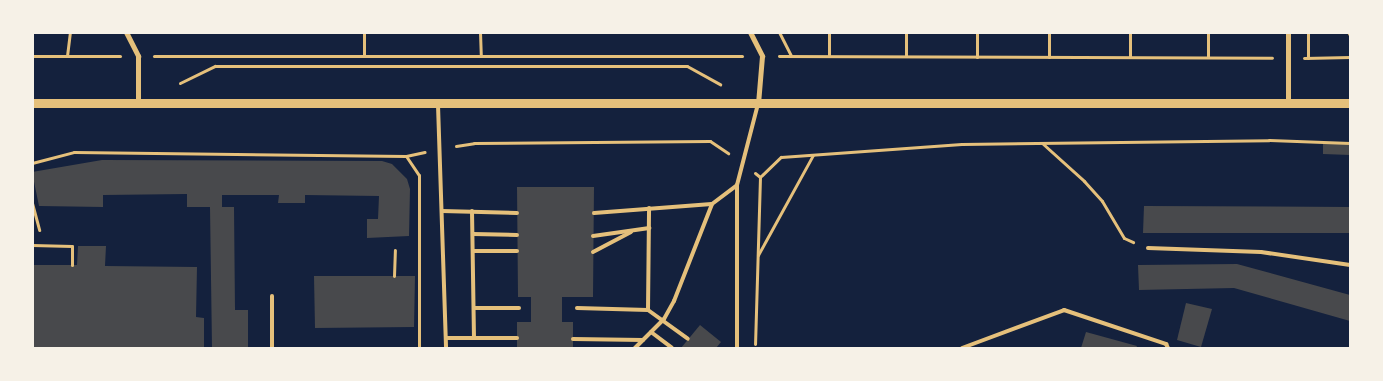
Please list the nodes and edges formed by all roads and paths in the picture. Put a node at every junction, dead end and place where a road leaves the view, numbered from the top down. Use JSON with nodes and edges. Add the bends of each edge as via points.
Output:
{"nodes":[{"id":1,"x":70,"y":32,"type":"edge"},
{"id":2,"x":126,"y":32,"type":"edge"},
{"id":3,"x":364,"y":32,"type":"edge"},
{"id":4,"x":480,"y":32,"type":"edge"},
{"id":5,"x":750,"y":32,"type":"edge"},
{"id":6,"x":779,"y":32,"type":"edge"},
{"id":7,"x":829,"y":32,"type":"edge"},
{"id":8,"x":906,"y":32,"type":"edge"},
{"id":9,"x":977,"y":32,"type":"edge"},
{"id":10,"x":1049,"y":32,"type":"edge"},
{"id":11,"x":1130,"y":32,"type":"edge"},
{"id":12,"x":1208,"y":32,"type":"edge"},
{"id":13,"x":1288,"y":32,"type":"edge"},
{"id":14,"x":1308,"y":32,"type":"edge"},
{"id":15,"x":32,"y":56,"type":"edge"},
{"id":16,"x":67,"y":56,"type":"junction"},
{"id":17,"x":138,"y":56,"type":"junction"},
{"id":18,"x":364,"y":56,"type":"junction"},
{"id":19,"x":481,"y":56,"type":"junction"},
{"id":20,"x":762,"y":56,"type":"junction"},
{"id":21,"x":791,"y":56,"type":"junction"},
{"id":22,"x":829,"y":56,"type":"junction"},
{"id":23,"x":906,"y":56,"type":"junction"},
{"id":24,"x":977,"y":56,"type":"junction"},
{"id":25,"x":1048,"y":57,"type":"junction"},
{"id":26,"x":1130,"y":57,"type":"junction"},
{"id":27,"x":1208,"y":57,"type":"junction"},
{"id":28,"x":1288,"y":58,"type":"junction"},
{"id":29,"x":1308,"y":58,"type":"junction"},
{"id":30,"x":1350,"y":58,"type":"edge"},
{"id":31,"x":172,"y":87,"type":"dead end"},
{"id":32,"x":727,"y":87,"type":"dead end"},
{"id":33,"x":1288,"y":102,"type":"junction"},
{"id":34,"x":32,"y":103,"type":"edge"},
{"id":35,"x":1350,"y":103,"type":"edge"},
{"id":36,"x":138,"y":104,"type":"junction"},
{"id":37,"x":758,"y":104,"type":"junction"},
{"id":38,"x":438,"y":105,"type":"junction"},
{"id":39,"x":1041,"y":142,"type":"junction"},
{"id":40,"x":1350,"y":144,"type":"edge"},
{"id":41,"x":440,"y":149,"type":"junction"},
{"id":42,"x":406,"y":156,"type":"junction"},
{"id":43,"x":813,"y":156,"type":"junction"},
{"id":44,"x":742,"y":162,"type":"junction"},
{"id":45,"x":32,"y":163,"type":"edge"},
{"id":46,"x":760,"y":177,"type":"junction"},
{"id":47,"x":737,"y":185,"type":"junction"},
{"id":48,"x":32,"y":203,"type":"edge"},
{"id":49,"x":712,"y":204,"type":"junction"},
{"id":50,"x":649,"y":208,"type":"junction"},
{"id":51,"x":442,"y":211,"type":"junction"},
{"id":52,"x":472,"y":211,"type":"junction"},
{"id":53,"x":517,"y":213,"type":"dead end"},
{"id":54,"x":594,"y":213,"type":"dead end"},
{"id":55,"x":649,"y":228,"type":"junction"},
{"id":56,"x":40,"y":230,"type":"dead end"},
{"id":57,"x":636,"y":230,"type":"junction"},
{"id":58,"x":473,"y":234,"type":"junction"},
{"id":59,"x":517,"y":235,"type":"dead end"},
{"id":60,"x":593,"y":236,"type":"dead end"},
{"id":61,"x":32,"y":245,"type":"edge"},
{"id":62,"x":1148,"y":248,"type":"joint"},
{"id":63,"x":395,"y":250,"type":"dead end"},
{"id":64,"x":473,"y":251,"type":"junction"},
{"id":65,"x":517,"y":251,"type":"dead end"},
{"id":66,"x":594,"y":252,"type":"dead end"},
{"id":67,"x":758,"y":256,"type":"junction"},
{"id":68,"x":72,"y":265,"type":"dead end"},
{"id":69,"x":1350,"y":265,"type":"edge"},
{"id":70,"x":394,"y":276,"type":"dead end"},
{"id":71,"x":272,"y":296,"type":"dead end"},
{"id":72,"x":474,"y":308,"type":"junction"},
{"id":73,"x":519,"y":308,"type":"dead end"},
{"id":74,"x":577,"y":308,"type":"dead end"},
{"id":75,"x":648,"y":310,"type":"junction"},
{"id":76,"x":664,"y":319,"type":"junction"},
{"id":77,"x":651,"y":332,"type":"junction"},
{"id":78,"x":446,"y":338,"type":"junction"},
{"id":79,"x":474,"y":338,"type":"junction"},
{"id":80,"x":517,"y":338,"type":"dead end"},
{"id":81,"x":573,"y":338,"type":"dead end"},
{"id":82,"x":688,"y":339,"type":"dead end"},
{"id":83,"x":643,"y":340,"type":"junction"},
{"id":84,"x":272,"y":348,"type":"edge"},
{"id":85,"x":419,"y":348,"type":"edge"},
{"id":86,"x":446,"y":348,"type":"edge"},
{"id":87,"x":636,"y":348,"type":"edge"},
{"id":88,"x":672,"y":348,"type":"edge"},
{"id":89,"x":737,"y":348,"type":"edge"},
{"id":90,"x":755,"y":348,"type":"edge"},
{"id":91,"x":962,"y":348,"type":"edge"},
{"id":92,"x":1168,"y":348,"type":"edge"}],
"edges":[{"from":1,"to":16,"type":"path"},
{"from":2,"to":17,"type":"street"},
{"from":3,"to":18,"type":"path"},
{"from":4,"to":19,"type":"path"},
{"from":5,"to":20,"type":"street"},
{"from":6,"to":21,"type":"path"},
{"from":7,"to":22,"type":"path"},
{"from":8,"to":23,"type":"path"},
{"from":9,"to":24,"type":"path"},
{"from":10,"to":25,"type":"path"},
{"from":11,"to":26,"type":"path"},
{"from":12,"to":27,"type":"path"},
{"from":13,"to":28,"type":"street"},
{"from":14,"to":29,"type":"path"},
{"from":15,"to":16,"type":"path"},
{"from":16,"to":17,"type":"path"},
{"from":17,"to":18,"type":"path"},
{"from":17,"to":36,"type":"street"},
{"from":18,"to":19,"type":"path"},
{"from":19,"to":20,"type":"path"},
{"from":20,"to":21,"type":"path"},
{"from":20,"to":37,"type":"street"},
{"from":21,"to":22,"type":"path"},
{"from":22,"to":23,"type":"path"},
{"from":23,"to":24,"type":"path"},
{"from":24,"to":25,"type":"path"},
{"from":25,"to":26,"type":"path"},
{"from":26,"to":27,"type":"path"},
{"from":27,"to":28,"type":"path"},
{"from":28,"to":29,"type":"path"},
{"from":28,"to":33,"type":"street"},
{"from":29,"to":30,"type":"path"},
{"from":31,"to":32,"type":"path","via":[[216,66],[687,66]]},
{"from":33,"to":35,"type":"street"},
{"from":33,"to":37,"type":"street"},
{"from":34,"to":36,"type":"street"},
{"from":36,"to":38,"type":"street"},
{"from":37,"to":38,"type":"street"},
{"from":37,"to":44,"type":"lane"},
{"from":38,"to":41,"type":"lane"},
{"from":39,"to":40,"type":"path","via":[[1269,140]]},
{"from":39,"to":43,"type":"path","via":[[962,144]]},
{"from":39,"to":62,"type":"path","via":[[1102,201],[1124,238]]},
{"from":41,"to":42,"type":"path"},
{"from":41,"to":44,"type":"path","via":[[474,142],[710,141]]},
{"from":41,"to":51,"type":"lane"},
{"from":42,"to":45,"type":"path","via":[[74,152]]},
{"from":42,"to":85,"type":"path","via":[[418,175]]},
{"from":43,"to":46,"type":"path","via":[[781,157]]},
{"from":43,"to":67,"type":"path"},
{"from":44,"to":46,"type":"path"},
{"from":44,"to":47,"type":"lane"},
{"from":46,"to":67,"type":"path"},
{"from":47,"to":49,"type":"lane"},
{"from":47,"to":89,"type":"lane"},
{"from":48,"to":56,"type":"path"},
{"from":49,"to":50,"type":"lane"},
{"from":49,"to":76,"type":"lane"},
{"from":50,"to":54,"type":"lane"},
{"from":50,"to":55,"type":"lane"},
{"from":51,"to":52,"type":"lane"},
{"from":51,"to":78,"type":"lane"},
{"from":52,"to":53,"type":"lane"},
{"from":52,"to":58,"type":"lane"},
{"from":55,"to":57,"type":"lane"},
{"from":55,"to":75,"type":"lane"},
{"from":57,"to":60,"type":"lane"},
{"from":57,"to":66,"type":"lane"},
{"from":58,"to":59,"type":"lane"},
{"from":58,"to":64,"type":"lane"},
{"from":61,"to":68,"type":"path","via":[[72,246]]},
{"from":62,"to":69,"type":"lane","via":[[1261,252]]},
{"from":63,"to":70,"type":"path"},
{"from":64,"to":65,"type":"lane"},
{"from":64,"to":72,"type":"lane"},
{"from":67,"to":90,"type":"path"},
{"from":71,"to":84,"type":"lane"},
{"from":72,"to":73,"type":"lane"},
{"from":72,"to":79,"type":"lane"},
{"from":74,"to":75,"type":"lane"},
{"from":75,"to":76,"type":"lane"},
{"from":76,"to":77,"type":"lane"},
{"from":76,"to":82,"type":"lane"},
{"from":77,"to":83,"type":"lane"},
{"from":77,"to":88,"type":"lane"},
{"from":78,"to":79,"type":"lane"},
{"from":78,"to":86,"type":"lane"},
{"from":79,"to":80,"type":"lane"},
{"from":81,"to":83,"type":"lane"},
{"from":83,"to":87,"type":"lane"},
{"from":91,"to":92,"type":"lane","via":[[1064,310],[1166,344]]}]}
